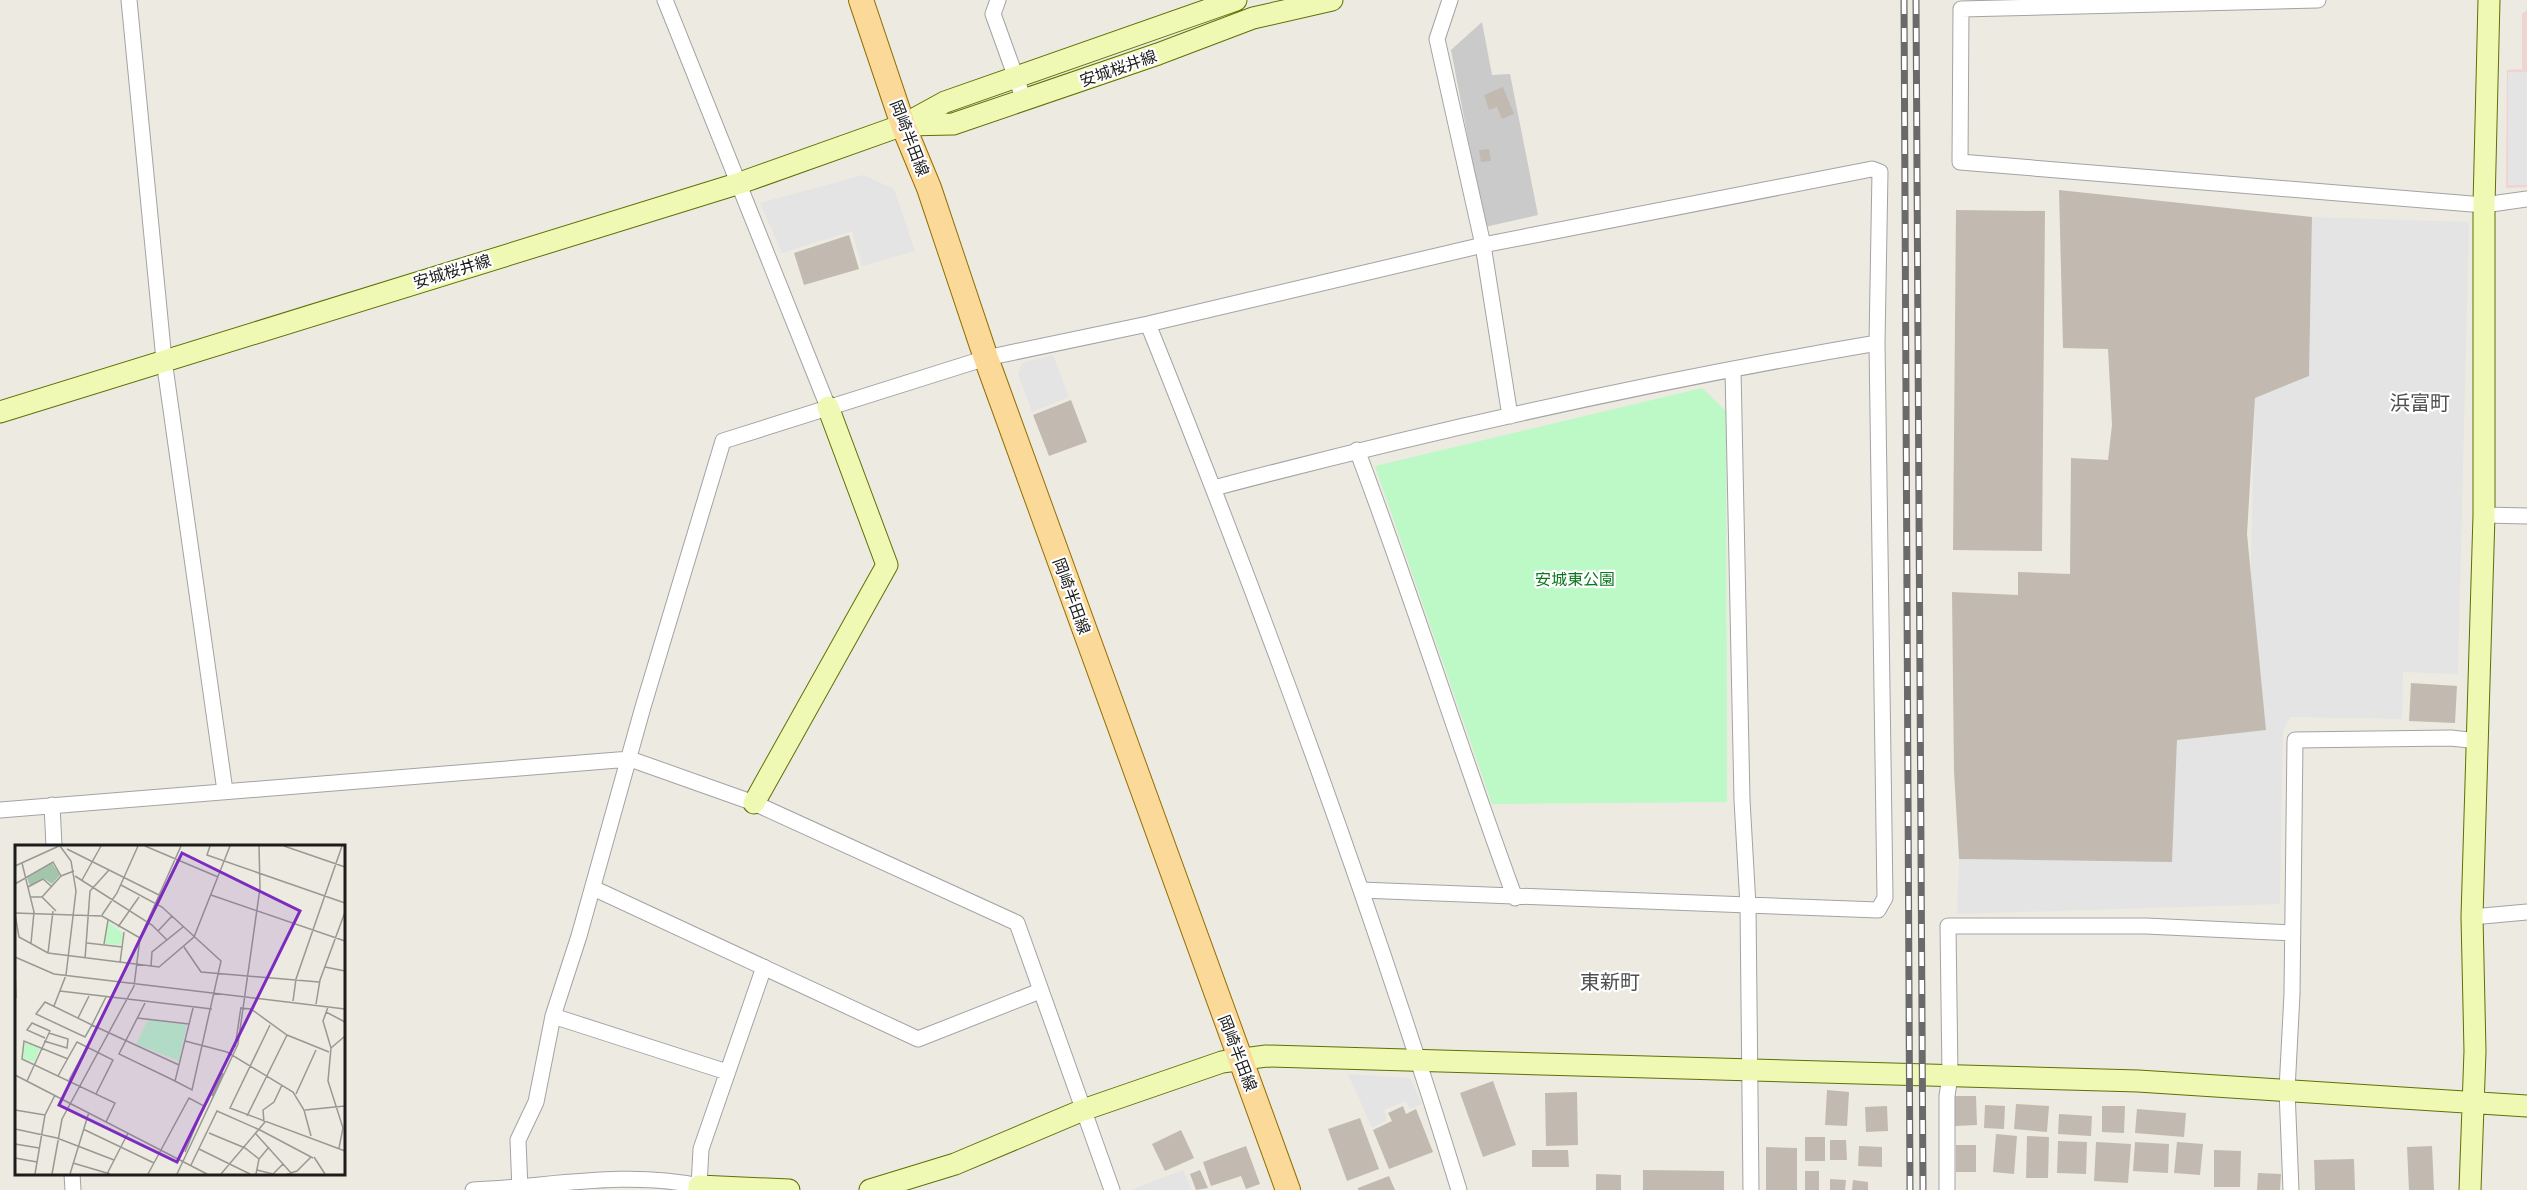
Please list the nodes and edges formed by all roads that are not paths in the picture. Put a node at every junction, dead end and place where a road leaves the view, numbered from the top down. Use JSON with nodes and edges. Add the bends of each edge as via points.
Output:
{"nodes":[{"id":1,"x":129,"y":0,"type":"edge"},
{"id":2,"x":665,"y":0,"type":"edge"},
{"id":3,"x":861,"y":0,"type":"edge"},
{"id":4,"x":998,"y":0,"type":"edge"},
{"id":5,"x":1236,"y":0,"type":"edge"},
{"id":6,"x":1332,"y":0,"type":"edge"},
{"id":7,"x":1450,"y":0,"type":"edge"},
{"id":8,"x":2318,"y":0,"type":"edge"},
{"id":9,"x":2489,"y":0,"type":"edge"},
{"id":10,"x":1015,"y":78,"type":"junction"},
{"id":11,"x":1024,"y":100,"type":"junction"},
{"id":12,"x":903,"y":125,"type":"junction"},
{"id":13,"x":740,"y":183,"type":"junction"},
{"id":14,"x":2527,"y":199,"type":"edge"},
{"id":15,"x":2484,"y":205,"type":"junction"},
{"id":16,"x":1483,"y":245,"type":"junction"},
{"id":17,"x":1148,"y":324,"type":"junction"},
{"id":18,"x":1877,"y":343,"type":"junction"},
{"id":19,"x":986,"y":358,"type":"junction"},
{"id":20,"x":164,"y":360,"type":"junction"},
{"id":21,"x":1733,"y":370,"type":"junction"},
{"id":22,"x":828,"y":407,"type":"junction"},
{"id":23,"x":0,"y":412,"type":"edge"},
{"id":24,"x":1510,"y":416,"type":"junction"},
{"id":25,"x":1357,"y":450,"type":"junction"},
{"id":26,"x":1214,"y":488,"type":"junction"},
{"id":27,"x":2484,"y":515,"type":"junction"},
{"id":28,"x":2527,"y":516,"type":"edge"},
{"id":29,"x":2478,"y":741,"type":"junction"},
{"id":30,"x":630,"y":759,"type":"junction"},
{"id":31,"x":225,"y":791,"type":"junction"},
{"id":32,"x":754,"y":803,"type":"junction"},
{"id":33,"x":52,"y":805,"type":"junction"},
{"id":34,"x":0,"y":810,"type":"edge"},
{"id":35,"x":54,"y":845,"type":"edge"},
{"id":36,"x":593,"y":888,"type":"junction"},
{"id":37,"x":1361,"y":890,"type":"junction"},
{"id":38,"x":1515,"y":898,"type":"junction"},
{"id":39,"x":1748,"y":906,"type":"junction"},
{"id":40,"x":2527,"y":912,"type":"edge"},
{"id":41,"x":2472,"y":917,"type":"junction"},
{"id":42,"x":2291,"y":933,"type":"junction"},
{"id":43,"x":764,"y":967,"type":"junction"},
{"id":44,"x":1040,"y":991,"type":"junction"},
{"id":45,"x":553,"y":1016,"type":"junction"},
{"id":46,"x":1239,"y":1058,"type":"junction"},
{"id":47,"x":1419,"y":1058,"type":"junction"},
{"id":48,"x":1749,"y":1068,"type":"junction"},
{"id":49,"x":727,"y":1072,"type":"junction"},
{"id":50,"x":1950,"y":1076,"type":"junction"},
{"id":51,"x":2287,"y":1090,"type":"junction"},
{"id":52,"x":2472,"y":1103,"type":"junction"},
{"id":53,"x":2527,"y":1106,"type":"edge"},
{"id":54,"x":1083,"y":1110,"type":"junction"},
{"id":55,"x":72,"y":1175,"type":"edge"},
{"id":56,"x":699,"y":1188,"type":"edge"},
{"id":57,"x":520,"y":1189,"type":"edge"},
{"id":58,"x":73,"y":1190,"type":"edge"},
{"id":59,"x":473,"y":1190,"type":"edge"},
{"id":60,"x":789,"y":1190,"type":"edge"},
{"id":61,"x":870,"y":1190,"type":"edge"},
{"id":62,"x":1112,"y":1190,"type":"edge"},
{"id":63,"x":1288,"y":1190,"type":"edge"},
{"id":64,"x":1459,"y":1190,"type":"edge"},
{"id":65,"x":1751,"y":1190,"type":"edge"},
{"id":66,"x":1947,"y":1190,"type":"edge"},
{"id":67,"x":1961,"y":1190,"type":"edge"},
{"id":68,"x":2291,"y":1190,"type":"edge"},
{"id":69,"x":2470,"y":1190,"type":"edge"}],
"edges":[{"from":1,"to":20,"type":"street"},
{"from":2,"to":13,"type":"street"},
{"from":3,"to":12,"type":"main road","name":"岡崎半田線"},
{"from":4,"to":10,"type":"street","via":[[993,14]]},
{"from":5,"to":10,"type":"street","name":"安城桜井線"},
{"from":6,"to":11,"type":"street","name":"安城桜井線","via":[[1253,18]]},
{"from":7,"to":16,"type":"street","via":[[1437,39]]},
{"from":8,"to":15,"type":"street","via":[[1961,9],[1960,162]]},
{"from":9,"to":15,"type":"street"},
{"from":10,"to":11,"type":"street"},
{"from":10,"to":12,"type":"street","name":"安城桜井線","via":[[945,102]]},
{"from":11,"to":12,"type":"street","name":"安城桜井線","via":[[953,124]]},
{"from":12,"to":13,"type":"street","name":"安城桜井線"},
{"from":12,"to":19,"type":"main road","name":"岡崎半田線","via":[[930,188]]},
{"from":13,"to":20,"type":"street","name":"安城桜井線"},
{"from":13,"to":22,"type":"street"},
{"from":14,"to":15,"type":"street"},
{"from":15,"to":27,"type":"street"},
{"from":16,"to":17,"type":"street"},
{"from":16,"to":18,"type":"street","via":[[1872,169],[1880,172]]},
{"from":16,"to":24,"type":"street"},
{"from":17,"to":19,"type":"street"},
{"from":17,"to":26,"type":"street"},
{"from":18,"to":21,"type":"street"},
{"from":18,"to":39,"type":"street","via":[[1885,898],[1878,910]]},
{"from":19,"to":22,"type":"street"},
{"from":19,"to":46,"type":"main road","name":"岡崎半田線"},
{"from":20,"to":23,"type":"street","name":"安城桜井線"},
{"from":20,"to":31,"type":"street"},
{"from":21,"to":24,"type":"street"},
{"from":21,"to":39,"type":"street","via":[[1742,800]]},
{"from":22,"to":30,"type":"street","via":[[723,441]]},
{"from":22,"to":32,"type":"street","via":[[887,565]]},
{"from":24,"to":25,"type":"street"},
{"from":25,"to":26,"type":"street"},
{"from":25,"to":38,"type":"street"},
{"from":26,"to":37,"type":"street"},
{"from":27,"to":28,"type":"street"},
{"from":27,"to":29,"type":"street"},
{"from":29,"to":41,"type":"street"},
{"from":29,"to":42,"type":"street","via":[[2295,740]]},
{"from":30,"to":31,"type":"street"},
{"from":30,"to":32,"type":"street"},
{"from":30,"to":36,"type":"street"},
{"from":31,"to":33,"type":"street"},
{"from":32,"to":44,"type":"street","via":[[1017,923]]},
{"from":33,"to":34,"type":"street"},
{"from":33,"to":35,"type":"street"},
{"from":36,"to":43,"type":"street"},
{"from":36,"to":45,"type":"street"},
{"from":37,"to":38,"type":"street"},
{"from":37,"to":47,"type":"street"},
{"from":38,"to":39,"type":"street"},
{"from":39,"to":48,"type":"street"},
{"from":40,"to":41,"type":"street"},
{"from":41,"to":52,"type":"street"},
{"from":42,"to":50,"type":"street","via":[[2146,926],[1948,926]]},
{"from":42,"to":51,"type":"street"},
{"from":43,"to":44,"type":"street","via":[[918,1039]]},
{"from":43,"to":49,"type":"street"},
{"from":44,"to":54,"type":"street"},
{"from":45,"to":49,"type":"street"},
{"from":45,"to":57,"type":"street","via":[[536,1102],[518,1140]]},
{"from":46,"to":47,"type":"street"},
{"from":46,"to":54,"type":"street"},
{"from":46,"to":63,"type":"main road","name":"岡崎半田線"},
{"from":47,"to":48,"type":"street"},
{"from":47,"to":64,"type":"street"},
{"from":48,"to":50,"type":"street"},
{"from":48,"to":65,"type":"street"},
{"from":49,"to":56,"type":"street","via":[[701,1149]]},
{"from":50,"to":51,"type":"street"},
{"from":50,"to":66,"type":"street"},
{"from":51,"to":52,"type":"street"},
{"from":51,"to":68,"type":"street"},
{"from":52,"to":53,"type":"street"},
{"from":52,"to":69,"type":"street"},
{"from":54,"to":61,"type":"street","via":[[955,1164]]},
{"from":54,"to":62,"type":"street"},
{"from":55,"to":58,"type":"street"},
{"from":56,"to":57,"type":"street","via":[[674,1181],[602,1179]]},
{"from":56,"to":60,"type":"street"},
{"from":57,"to":59,"type":"street"},
{"from":66,"to":67,"type":"street"}]}
